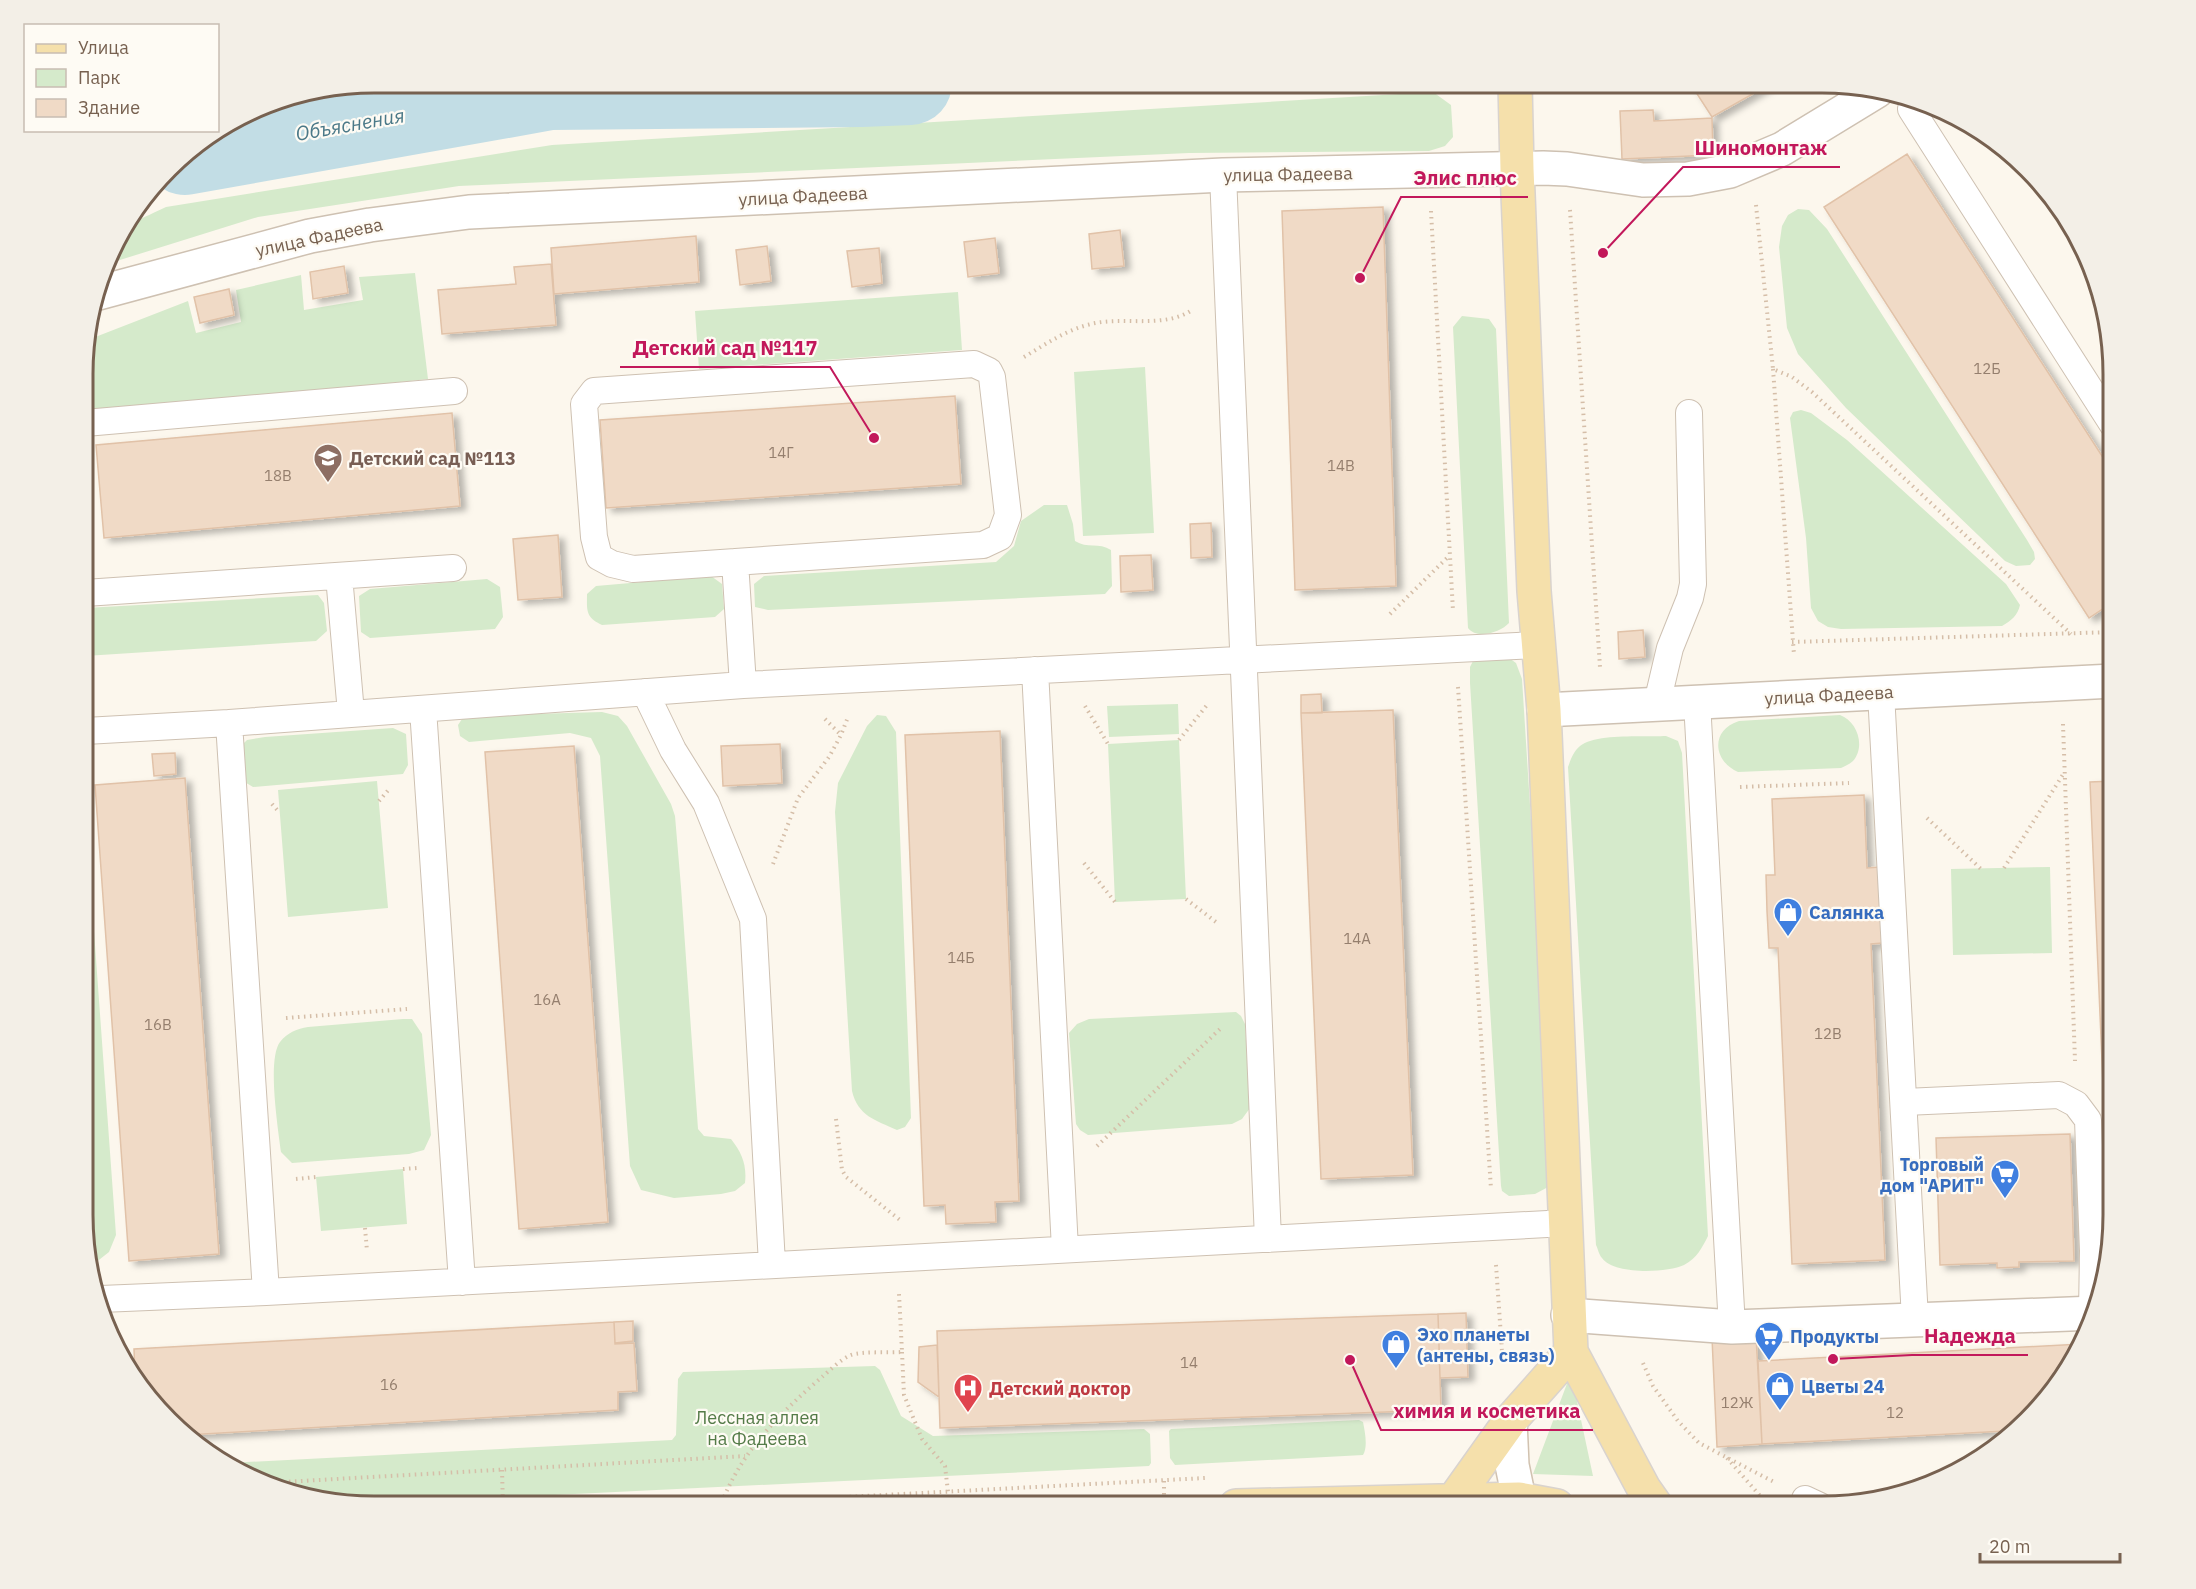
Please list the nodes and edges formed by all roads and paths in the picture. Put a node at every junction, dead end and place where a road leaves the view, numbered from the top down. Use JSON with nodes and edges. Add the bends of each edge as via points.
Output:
{"nodes":[{"id":1,"x":1515,"y":93,"type":"edge"},
{"id":2,"x":1869,"y":97,"type":"edge"},
{"id":3,"x":1911,"y":109,"type":"dead end"},
{"id":4,"x":1516,"y":169,"type":"junction"},
{"id":5,"x":1567,"y":169,"type":"junction"},
{"id":6,"x":1730,"y":171,"type":"junction"},
{"id":7,"x":1428,"y":172,"type":"junction"},
{"id":8,"x":1223,"y":175,"type":"junction"},
{"id":9,"x":106,"y":291,"type":"edge"},
{"id":10,"x":1196,"y":304,"type":"dead end"},
{"id":11,"x":1773,"y":369,"type":"junction"},
{"id":12,"x":992,"y":377,"type":"junction"},
{"id":13,"x":454,"y":391,"type":"dead end"},
{"id":14,"x":2103,"y":407,"type":"edge"},
{"id":15,"x":1689,"y":413,"type":"dead end"},
{"id":16,"x":93,"y":422,"type":"edge"},
{"id":17,"x":1450,"y":556,"type":"junction"},
{"id":18,"x":735,"y":562,"type":"junction"},
{"id":19,"x":453,"y":568,"type":"dead end"},
{"id":20,"x":339,"y":576,"type":"junction"},
{"id":21,"x":93,"y":592,"type":"edge"},
{"id":22,"x":2103,"y":632,"type":"edge"},
{"id":23,"x":2071,"y":634,"type":"junction"},
{"id":24,"x":1792,"y":642,"type":"junction"},
{"id":25,"x":1538,"y":645,"type":"junction"},
{"id":26,"x":1455,"y":649,"type":"junction"},
{"id":27,"x":1348,"y":655,"type":"junction"},
{"id":28,"x":1243,"y":660,"type":"junction"},
{"id":29,"x":1035,"y":670,"type":"junction"},
{"id":30,"x":858,"y":679,"type":"junction"},
{"id":31,"x":2103,"y":682,"type":"edge"},
{"id":32,"x":743,"y":685,"type":"junction"},
{"id":33,"x":645,"y":692,"type":"junction"},
{"id":34,"x":1881,"y":693,"type":"junction"},
{"id":35,"x":1797,"y":697,"type":"junction"},
{"id":36,"x":1697,"y":702,"type":"junction"},
{"id":37,"x":1658,"y":703,"type":"junction"},
{"id":38,"x":1603,"y":706,"type":"junction"},
{"id":39,"x":423,"y":709,"type":"junction"},
{"id":40,"x":1544,"y":710,"type":"junction"},
{"id":41,"x":351,"y":712,"type":"junction"},
{"id":42,"x":229,"y":723,"type":"junction"},
{"id":43,"x":2063,"y":724,"type":"dead end"},
{"id":44,"x":93,"y":731,"type":"edge"},
{"id":45,"x":2065,"y":772,"type":"junction"},
{"id":46,"x":1886,"y":781,"type":"junction"},
{"id":47,"x":1702,"y":789,"type":"junction"},
{"id":48,"x":2004,"y":868,"type":"dead end"},
{"id":49,"x":1981,"y":869,"type":"dead end"},
{"id":50,"x":753,"y":919,"type":"junction"},
{"id":51,"x":1258,"y":994,"type":"junction"},
{"id":52,"x":444,"y":1006,"type":"junction"},
{"id":53,"x":249,"y":1021,"type":"junction"},
{"id":54,"x":1905,"y":1101,"type":"junction"},
{"id":55,"x":2076,"y":1104,"type":"junction"},
{"id":56,"x":836,"y":1119,"type":"dead end"},
{"id":57,"x":1061,"y":1180,"type":"junction"},
{"id":58,"x":1566,"y":1223,"type":"junction"},
{"id":59,"x":1494,"y":1226,"type":"junction"},
{"id":60,"x":1268,"y":1239,"type":"junction"},
{"id":61,"x":1065,"y":1249,"type":"junction"},
{"id":62,"x":943,"y":1256,"type":"junction"},
{"id":63,"x":897,"y":1257,"type":"junction"},
{"id":64,"x":772,"y":1264,"type":"junction"},
{"id":65,"x":462,"y":1282,"type":"junction"},
{"id":66,"x":2093,"y":1288,"type":"edge"},
{"id":67,"x":266,"y":1292,"type":"junction"},
{"id":68,"x":106,"y":1299,"type":"edge"},
{"id":69,"x":2085,"y":1313,"type":"edge"},
{"id":70,"x":1568,"y":1315,"type":"junction"},
{"id":71,"x":1639,"y":1320,"type":"junction"},
{"id":72,"x":1915,"y":1320,"type":"junction"},
{"id":73,"x":1732,"y":1327,"type":"junction"},
{"id":74,"x":902,"y":1352,"type":"junction"},
{"id":75,"x":1571,"y":1352,"type":"junction"},
{"id":76,"x":1503,"y":1368,"type":"dead end"},
{"id":77,"x":1510,"y":1421,"type":"junction"},
{"id":78,"x":745,"y":1456,"type":"junction"},
{"id":79,"x":1725,"y":1456,"type":"junction"},
{"id":80,"x":502,"y":1470,"type":"junction"},
{"id":81,"x":1210,"y":1478,"type":"dead end"},
{"id":82,"x":1164,"y":1480,"type":"junction"},
{"id":83,"x":286,"y":1482,"type":"edge"},
{"id":84,"x":948,"y":1492,"type":"junction"},
{"id":85,"x":503,"y":1496,"type":"edge"},
{"id":86,"x":724,"y":1496,"type":"edge"},
{"id":87,"x":866,"y":1496,"type":"edge"},
{"id":88,"x":1164,"y":1496,"type":"edge"},
{"id":89,"x":1457,"y":1496,"type":"edge"},
{"id":90,"x":1518,"y":1496,"type":"edge"},
{"id":91,"x":1649,"y":1496,"type":"edge"},
{"id":92,"x":1760,"y":1496,"type":"edge"},
{"id":93,"x":1799,"y":1496,"type":"edge"}],
"edges":[{"from":1,"to":4,"type":"main road"},
{"from":2,"to":6,"type":"street","name":"улица Фадеева","via":[[1782,149]]},
{"from":3,"to":14,"type":"lane"},
{"from":4,"to":5,"type":"street","name":"улица Фадеева"},
{"from":4,"to":7,"type":"street","name":"улица Фадеева"},
{"from":4,"to":25,"type":"main road"},
{"from":5,"to":6,"type":"street","name":"улица Фадеева","via":[[1643,180]]},
{"from":5,"to":38,"type":"path"},
{"from":6,"to":11,"type":"path","via":[[1757,207]]},
{"from":7,"to":8,"type":"street","name":"улица Фадеева"},
{"from":7,"to":17,"type":"path"},
{"from":8,"to":9,"type":"street","name":"улица Фадеева","via":[[469,212],[310,236]]},
{"from":8,"to":28,"type":"lane"},
{"from":10,"to":12,"type":"path","via":[[1191,311],[1175,318],[1093,324],[1064,333]]},
{"from":11,"to":23,"type":"path","via":[[1812,392]]},
{"from":11,"to":24,"type":"path"},
{"from":12,"to":18,"type":"lane","via":[[1008,515],[1000,537],[983,545]]},
{"from":12,"to":18,"type":"lane","via":[[989,371],[974,364],[594,391],[584,404],[594,537],[599,556],[633,569]]},
{"from":13,"to":16,"type":"lane"},
{"from":15,"to":37,"type":"lane","via":[[1693,584],[1670,648]]},
{"from":17,"to":26,"type":"path"},
{"from":17,"to":27,"type":"path"},
{"from":18,"to":32,"type":"lane"},
{"from":19,"to":20,"type":"lane"},
{"from":20,"to":21,"type":"lane"},
{"from":20,"to":41,"type":"lane"},
{"from":22,"to":23,"type":"path"},
{"from":23,"to":24,"type":"path"},
{"from":24,"to":35,"type":"path"},
{"from":25,"to":26,"type":"lane"},
{"from":25,"to":40,"type":"main road"},
{"from":26,"to":27,"type":"lane"},
{"from":26,"to":59,"type":"path"},
{"from":27,"to":28,"type":"lane"},
{"from":28,"to":29,"type":"lane"},
{"from":28,"to":51,"type":"lane"},
{"from":29,"to":30,"type":"lane"},
{"from":29,"to":57,"type":"lane"},
{"from":30,"to":32,"type":"lane"},
{"from":30,"to":50,"type":"path","via":[[841,735],[798,798]]},
{"from":31,"to":34,"type":"street","name":"улица Фадеева"},
{"from":32,"to":33,"type":"lane"},
{"from":33,"to":39,"type":"lane"},
{"from":33,"to":50,"type":"lane","via":[[673,750],[706,803]]},
{"from":34,"to":35,"type":"street","name":"улица Фадеева"},
{"from":34,"to":46,"type":"lane"},
{"from":35,"to":36,"type":"street","name":"улица Фадеева"},
{"from":36,"to":37,"type":"street","name":"улица Фадеева"},
{"from":36,"to":47,"type":"lane"},
{"from":37,"to":38,"type":"street","name":"улица Фадеева"},
{"from":38,"to":40,"type":"street","name":"улица Фадеева"},
{"from":39,"to":41,"type":"lane"},
{"from":39,"to":52,"type":"lane"},
{"from":40,"to":58,"type":"main road"},
{"from":41,"to":42,"type":"lane"},
{"from":42,"to":44,"type":"lane"},
{"from":42,"to":53,"type":"lane"},
{"from":43,"to":45,"type":"path"},
{"from":45,"to":48,"type":"path"},
{"from":45,"to":55,"type":"path"},
{"from":46,"to":47,"type":"path"},
{"from":46,"to":49,"type":"path"},
{"from":46,"to":54,"type":"lane"},
{"from":47,"to":73,"type":"lane"},
{"from":50,"to":64,"type":"lane"},
{"from":51,"to":57,"type":"path"},
{"from":51,"to":60,"type":"lane"},
{"from":52,"to":53,"type":"path"},
{"from":52,"to":65,"type":"lane"},
{"from":53,"to":67,"type":"lane"},
{"from":54,"to":55,"type":"lane","via":[[2059,1095]]},
{"from":54,"to":72,"type":"lane"},
{"from":55,"to":66,"type":"lane","via":[[2088,1120]]},
{"from":56,"to":62,"type":"path","via":[[846,1176]]},
{"from":57,"to":61,"type":"lane"},
{"from":58,"to":59,"type":"lane"},
{"from":58,"to":70,"type":"main road"},
{"from":59,"to":60,"type":"lane"},
{"from":59,"to":76,"type":"path"},
{"from":60,"to":61,"type":"lane"},
{"from":61,"to":62,"type":"lane"},
{"from":62,"to":63,"type":"lane"},
{"from":63,"to":64,"type":"lane"},
{"from":63,"to":74,"type":"path"},
{"from":64,"to":65,"type":"lane"},
{"from":65,"to":67,"type":"lane"},
{"from":67,"to":68,"type":"lane"},
{"from":69,"to":72,"type":"street"},
{"from":70,"to":71,"type":"street"},
{"from":70,"to":75,"type":"main road"},
{"from":71,"to":73,"type":"street"},
{"from":71,"to":79,"type":"path","via":[[1643,1366],[1653,1386],[1699,1443]]},
{"from":72,"to":73,"type":"street"},
{"from":74,"to":78,"type":"path","via":[[850,1356],[783,1412]]},
{"from":74,"to":84,"type":"path","via":[[904,1395],[922,1439],[945,1466]]},
{"from":75,"to":77,"type":"main road"},
{"from":75,"to":91,"type":"main road"},
{"from":77,"to":89,"type":"main road"},
{"from":77,"to":90,"type":"street"},
{"from":78,"to":80,"type":"path"},
{"from":78,"to":86,"type":"path"},
{"from":79,"to":92,"type":"path"},
{"from":79,"to":93,"type":"path"},
{"from":80,"to":83,"type":"path"},
{"from":80,"to":85,"type":"path"},
{"from":81,"to":82,"type":"path"},
{"from":82,"to":84,"type":"path"},
{"from":82,"to":88,"type":"path"},
{"from":84,"to":87,"type":"path"}]}
